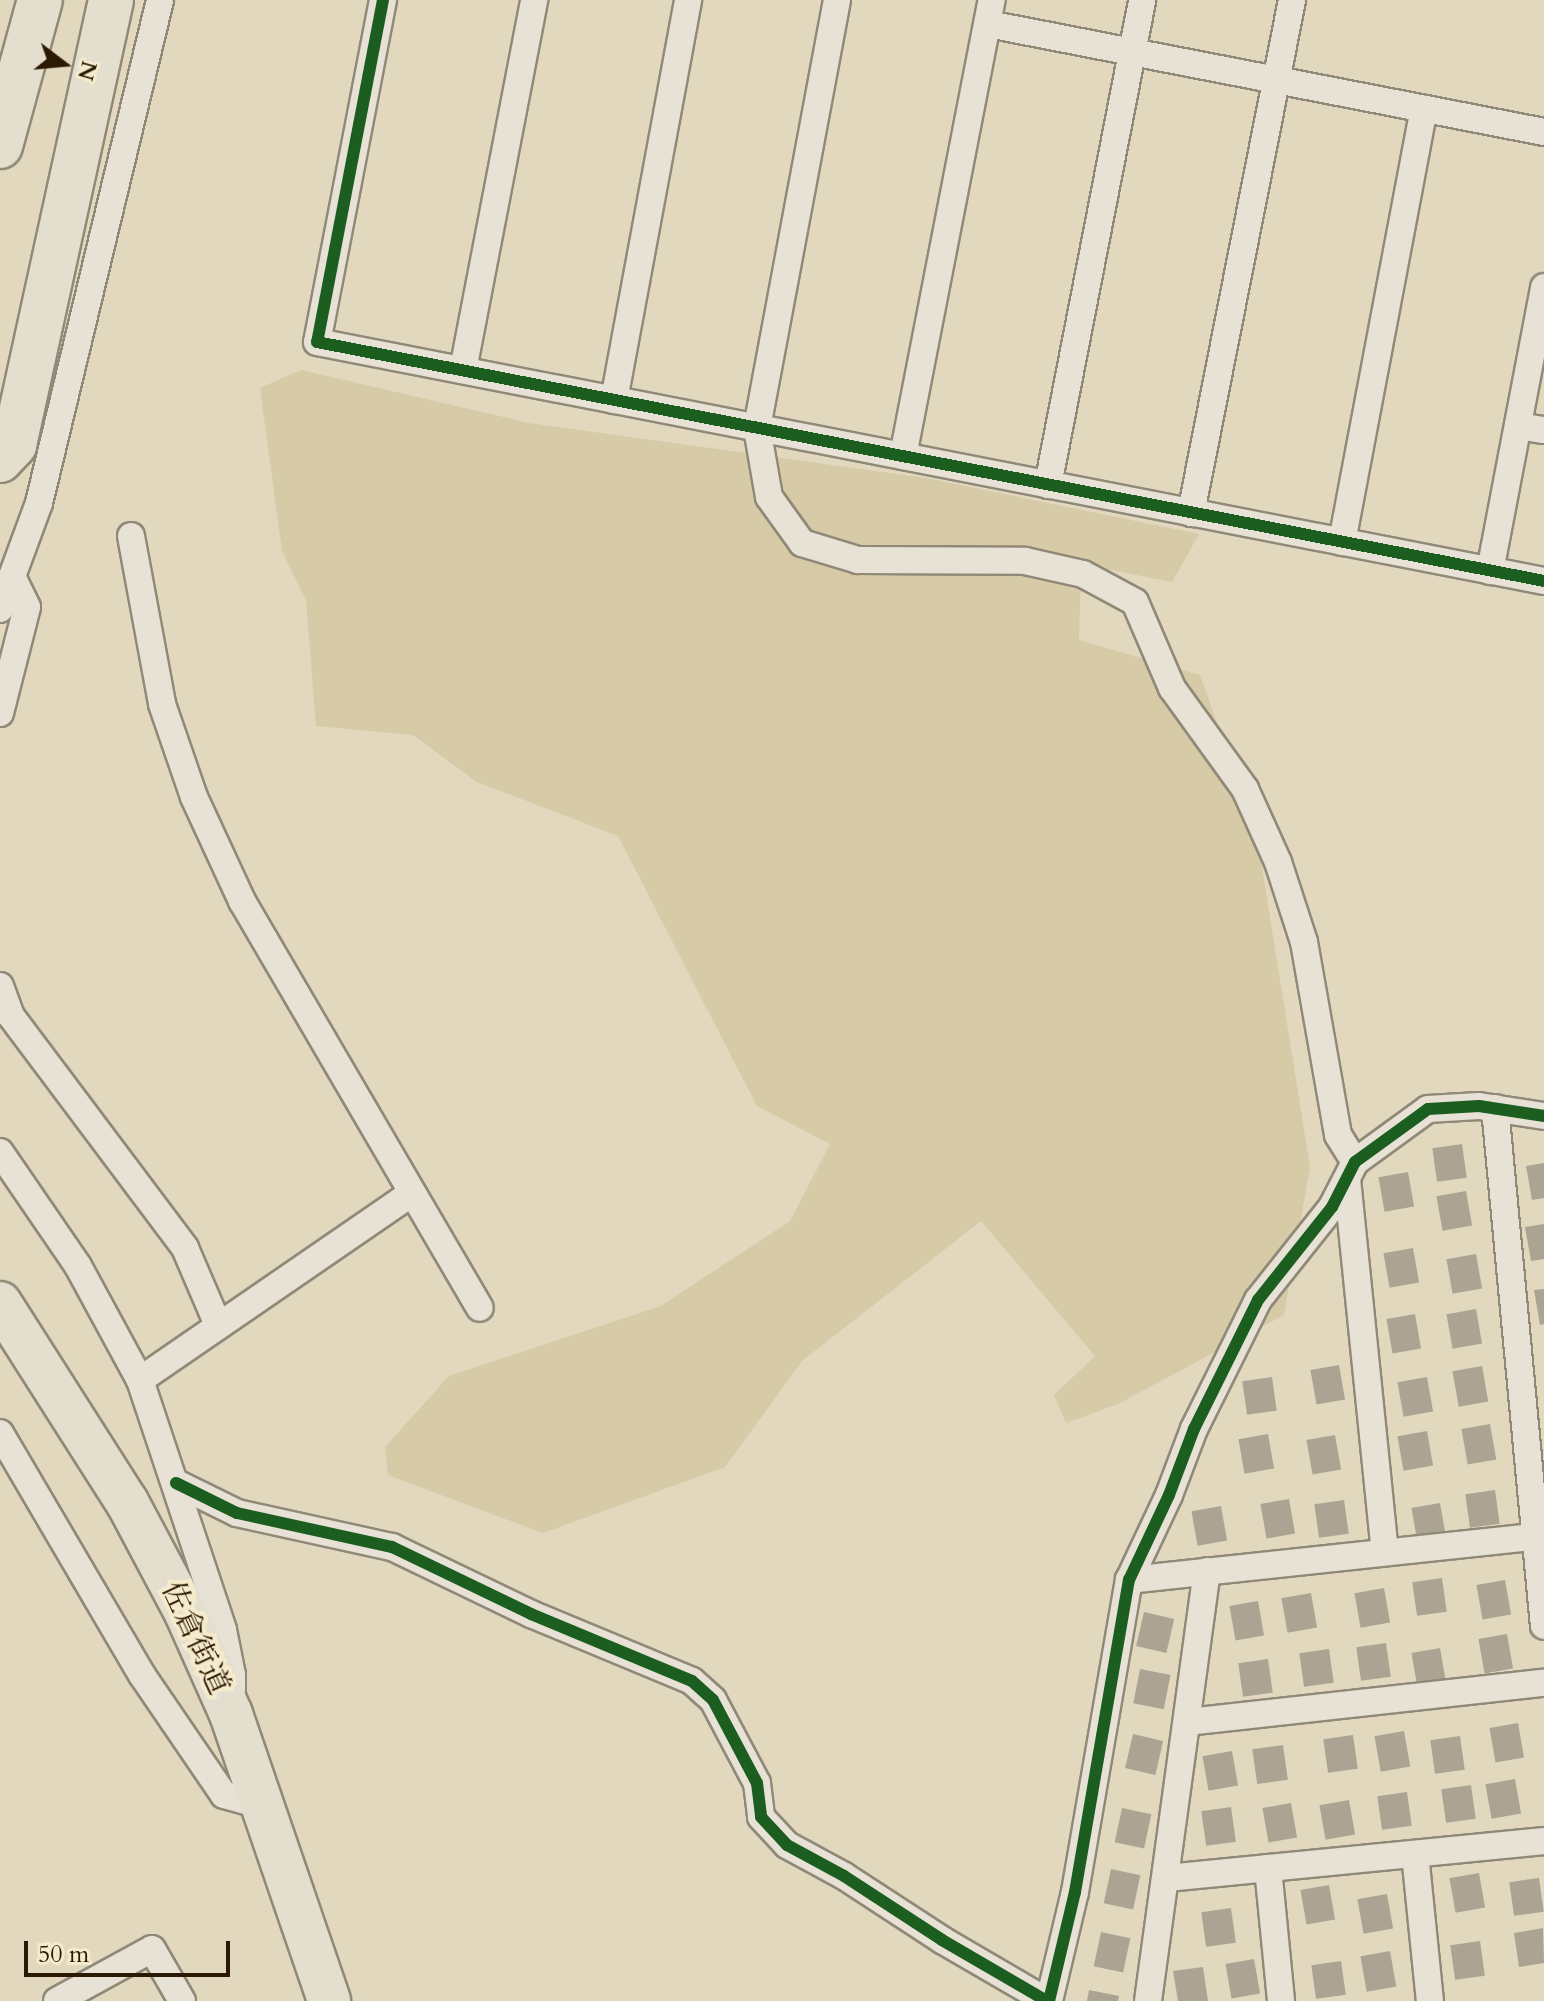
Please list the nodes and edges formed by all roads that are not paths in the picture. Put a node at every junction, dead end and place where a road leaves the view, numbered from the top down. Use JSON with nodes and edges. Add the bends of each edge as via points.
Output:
{"nodes":[{"id":1,"x":40,"y":0,"type":"edge"},
{"id":2,"x":111,"y":0,"type":"edge"},
{"id":3,"x":160,"y":0,"type":"edge"},
{"id":4,"x":383,"y":0,"type":"edge"},
{"id":5,"x":534,"y":0,"type":"edge"},
{"id":6,"x":688,"y":0,"type":"edge"},
{"id":7,"x":837,"y":0,"type":"edge"},
{"id":8,"x":1142,"y":0,"type":"edge"},
{"id":9,"x":1292,"y":0,"type":"edge"},
{"id":10,"x":990,"y":12,"type":"edge"},
{"id":11,"x":1132,"y":52,"type":"junction"},
{"id":12,"x":1277,"y":80,"type":"junction"},
{"id":13,"x":1424,"y":109,"type":"junction"},
{"id":14,"x":1544,"y":132,"type":"edge"},
{"id":15,"x":0,"y":146,"type":"edge"},
{"id":16,"x":1544,"y":287,"type":"edge"},
{"id":17,"x":463,"y":370,"type":"junction"},
{"id":18,"x":614,"y":400,"type":"junction"},
{"id":19,"x":1518,"y":426,"type":"junction"},
{"id":20,"x":757,"y":428,"type":"junction"},
{"id":21,"x":1544,"y":430,"type":"edge"},
{"id":22,"x":903,"y":456,"type":"junction"},
{"id":23,"x":0,"y":460,"type":"edge"},
{"id":24,"x":1048,"y":485,"type":"junction"},
{"id":25,"x":1191,"y":513,"type":"junction"},
{"id":26,"x":131,"y":536,"type":"dead end"},
{"id":27,"x":1342,"y":542,"type":"junction"},
{"id":28,"x":1490,"y":571,"type":"junction"},
{"id":29,"x":12,"y":576,"type":"junction"},
{"id":30,"x":1544,"y":581,"type":"edge"},
{"id":31,"x":0,"y":609,"type":"edge"},
{"id":32,"x":0,"y":713,"type":"edge"},
{"id":33,"x":0,"y":986,"type":"edge"},
{"id":34,"x":1495,"y":1108,"type":"junction"},
{"id":35,"x":1544,"y":1116,"type":"edge"},
{"id":36,"x":0,"y":1152,"type":"edge"},
{"id":37,"x":1351,"y":1170,"type":"junction"},
{"id":38,"x":411,"y":1194,"type":"junction"},
{"id":39,"x":0,"y":1303,"type":"edge"},
{"id":40,"x":480,"y":1308,"type":"dead end"},
{"id":41,"x":218,"y":1325,"type":"junction"},
{"id":42,"x":140,"y":1380,"type":"junction"},
{"id":43,"x":0,"y":1433,"type":"edge"},
{"id":44,"x":176,"y":1483,"type":"junction"},
{"id":45,"x":1540,"y":1537,"type":"edge"},
{"id":46,"x":1385,"y":1552,"type":"junction"},
{"id":47,"x":1207,"y":1571,"type":"junction"},
{"id":48,"x":1129,"y":1580,"type":"junction"},
{"id":49,"x":1544,"y":1626,"type":"edge"},
{"id":50,"x":1544,"y":1683,"type":"edge"},
{"id":51,"x":231,"y":1714,"type":"junction"},
{"id":52,"x":1188,"y":1722,"type":"junction"},
{"id":53,"x":264,"y":1806,"type":"junction"},
{"id":54,"x":1544,"y":1841,"type":"edge"},
{"id":55,"x":1415,"y":1854,"type":"junction"},
{"id":56,"x":1268,"y":1868,"type":"junction"},
{"id":57,"x":1167,"y":1878,"type":"junction"},
{"id":58,"x":57,"y":2001,"type":"edge"},
{"id":59,"x":182,"y":2001,"type":"edge"},
{"id":60,"x":329,"y":2001,"type":"edge"},
{"id":61,"x":1048,"y":2001,"type":"edge"},
{"id":62,"x":1148,"y":2001,"type":"edge"},
{"id":63,"x":1281,"y":2001,"type":"edge"},
{"id":64,"x":1430,"y":2001,"type":"edge"}],
"edges":[{"from":1,"to":15,"type":"highway"},
{"from":2,"to":23,"type":"highway","via":[[14,445]]},
{"from":3,"to":29,"type":"street","via":[[39,503]]},
{"from":4,"to":17,"type":"street","via":[[317,342]]},
{"from":5,"to":17,"type":"street"},
{"from":6,"to":18,"type":"street"},
{"from":7,"to":20,"type":"street"},
{"from":8,"to":11,"type":"street"},
{"from":9,"to":12,"type":"street"},
{"from":10,"to":11,"type":"street"},
{"from":10,"to":22,"type":"street"},
{"from":11,"to":12,"type":"street"},
{"from":11,"to":24,"type":"street"},
{"from":12,"to":13,"type":"street"},
{"from":12,"to":25,"type":"street"},
{"from":13,"to":14,"type":"street"},
{"from":13,"to":27,"type":"street"},
{"from":16,"to":19,"type":"street"},
{"from":17,"to":18,"type":"street"},
{"from":18,"to":20,"type":"street"},
{"from":19,"to":21,"type":"street"},
{"from":19,"to":28,"type":"street"},
{"from":20,"to":22,"type":"street"},
{"from":20,"to":37,"type":"street","via":[[769,497],[802,543],[858,560],[1025,561],[1083,574],[1135,602],[1172,688],[1245,789],[1278,862],[1304,942],[1338,1135]]},
{"from":22,"to":24,"type":"street"},
{"from":24,"to":25,"type":"street"},
{"from":25,"to":27,"type":"street"},
{"from":26,"to":38,"type":"street","via":[[162,704],[194,797],[242,901]]},
{"from":27,"to":28,"type":"street"},
{"from":28,"to":30,"type":"street"},
{"from":29,"to":31,"type":"street"},
{"from":29,"to":32,"type":"street","via":[[27,607]]},
{"from":33,"to":41,"type":"street","via":[[11,1016],[185,1248]]},
{"from":34,"to":35,"type":"street"},
{"from":34,"to":37,"type":"street","via":[[1428,1109]]},
{"from":34,"to":45,"type":"street"},
{"from":36,"to":42,"type":"street","via":[[78,1266]]},
{"from":37,"to":46,"type":"street"},
{"from":37,"to":48,"type":"street","via":[[1332,1207],[1278,1271],[1241,1331]]},
{"from":38,"to":40,"type":"street"},
{"from":38,"to":41,"type":"street"},
{"from":39,"to":51,"type":"main road","name":"佐倉街道","via":[[127,1502],[186,1613]]},
{"from":41,"to":42,"type":"street"},
{"from":42,"to":44,"type":"street"},
{"from":43,"to":53,"type":"street","via":[[142,1675],[224,1795]]},
{"from":44,"to":51,"type":"street","via":[[223,1630],[232,1675]]},
{"from":44,"to":61,"type":"street","via":[[237,1513],[392,1547],[531,1614],[692,1681],[713,1700],[757,1783],[761,1817],[787,1845]]},
{"from":45,"to":46,"type":"street"},
{"from":45,"to":49,"type":"street"},
{"from":46,"to":47,"type":"street"},
{"from":47,"to":48,"type":"street"},
{"from":47,"to":52,"type":"street"},
{"from":48,"to":61,"type":"street","via":[[1075,1892]]},
{"from":50,"to":52,"type":"street"},
{"from":51,"to":53,"type":"main road","name":"佐倉街道"},
{"from":52,"to":57,"type":"street"},
{"from":53,"to":60,"type":"main road","name":"佐倉街道"},
{"from":54,"to":55,"type":"street"},
{"from":55,"to":56,"type":"street"},
{"from":55,"to":64,"type":"street"},
{"from":56,"to":57,"type":"street"},
{"from":56,"to":63,"type":"street"},
{"from":57,"to":62,"type":"street"},
{"from":58,"to":59,"type":"street","via":[[152,1949]]}]}
